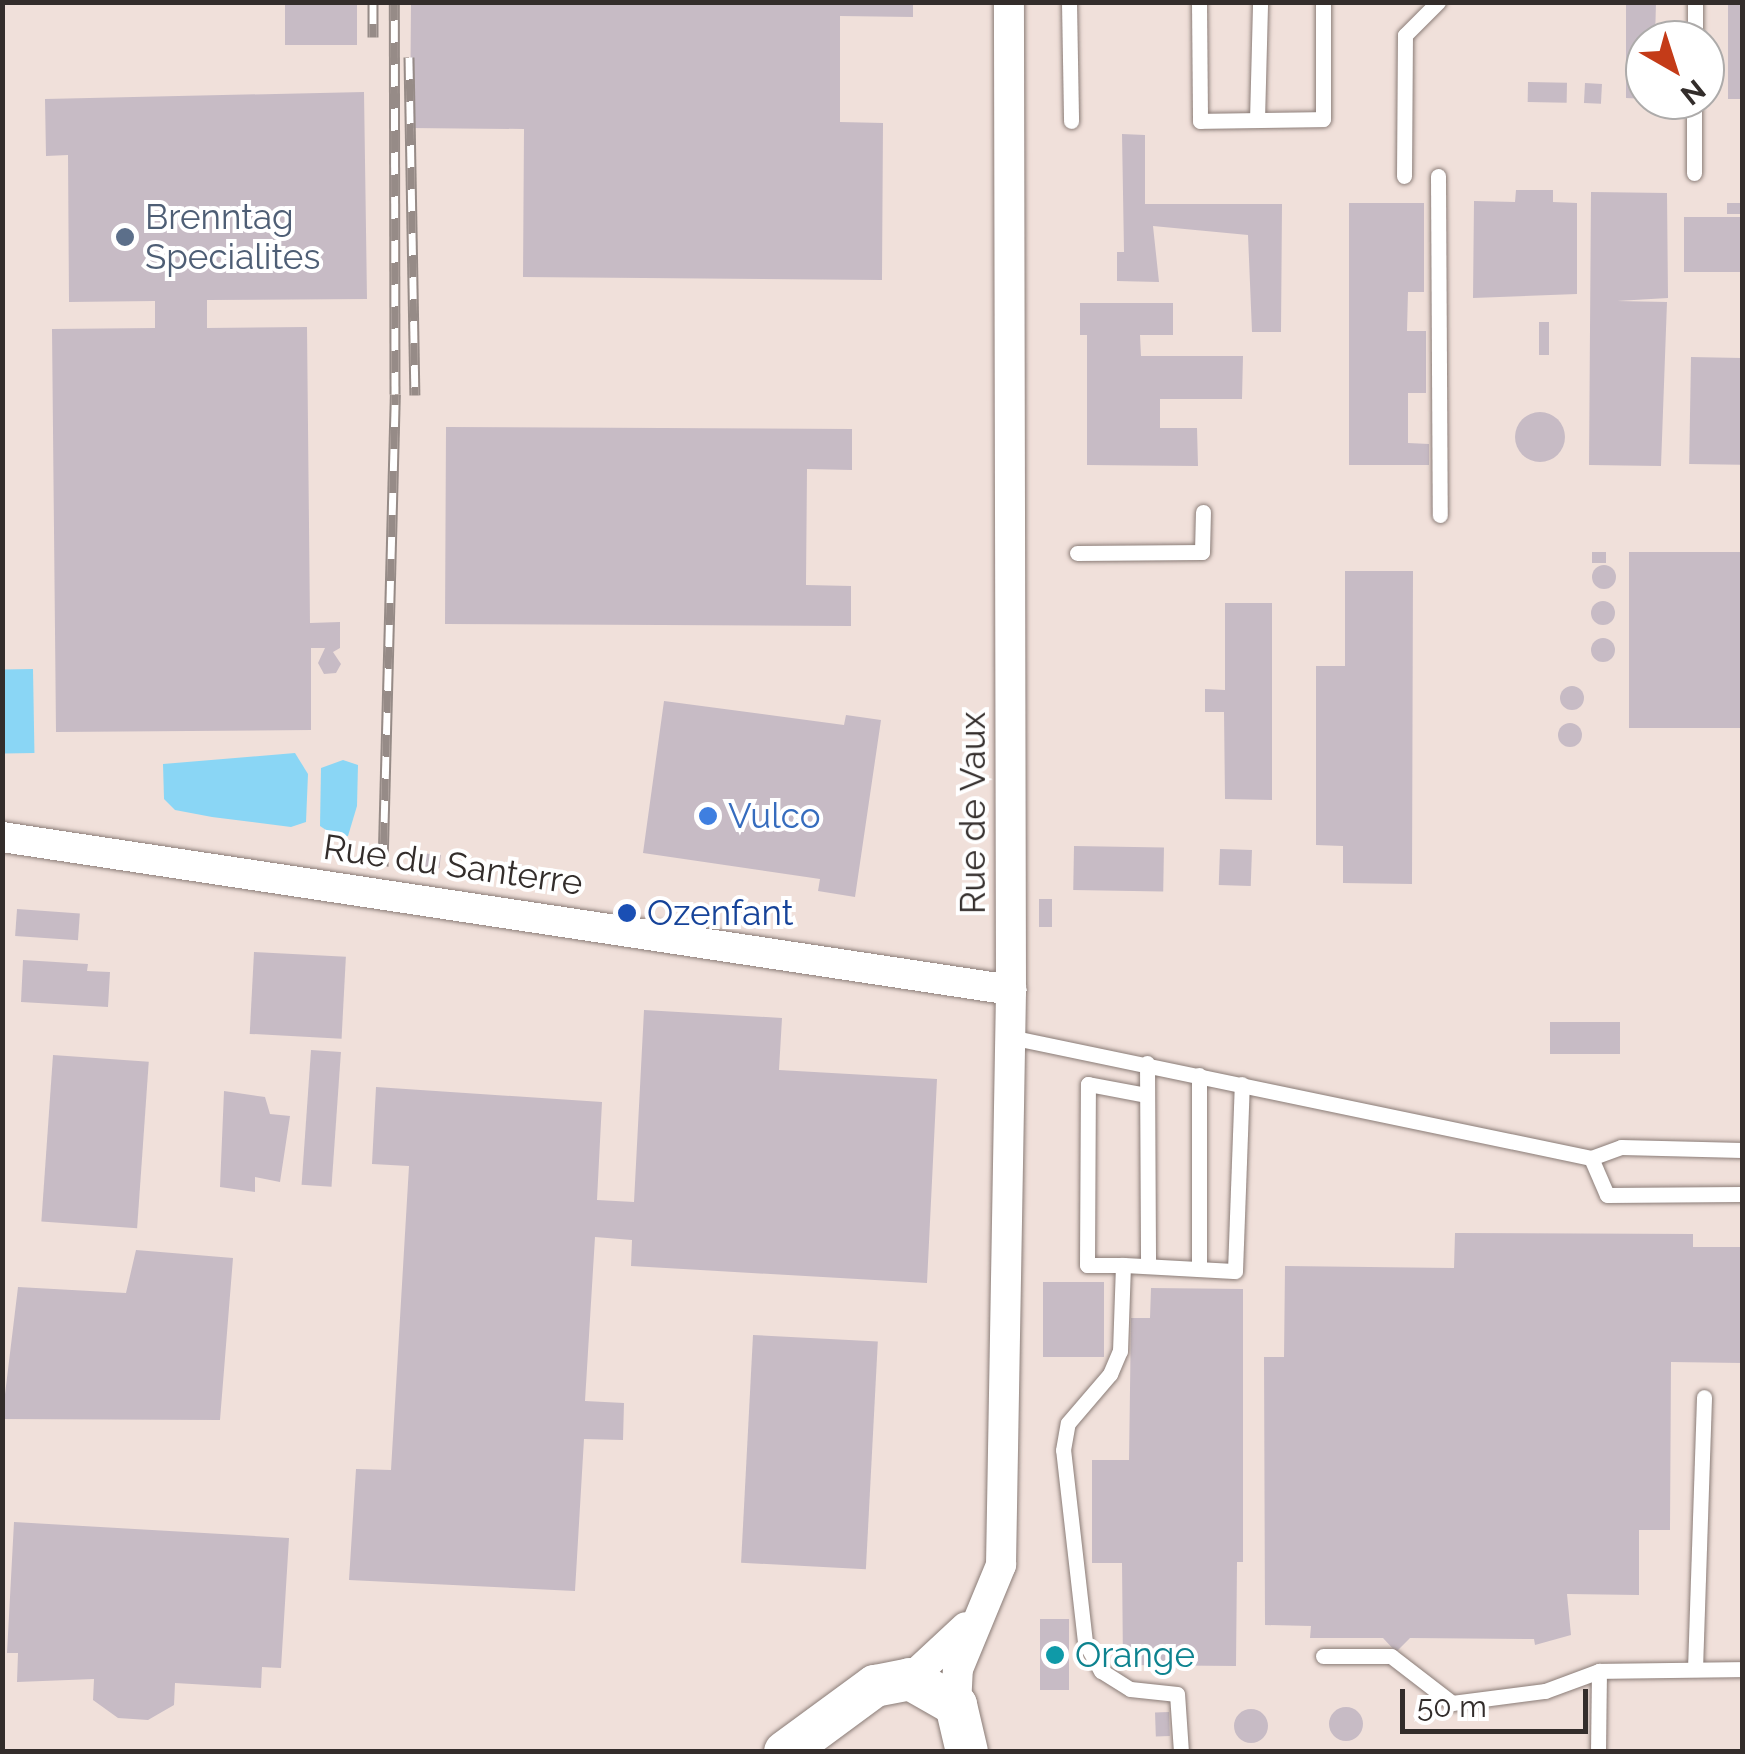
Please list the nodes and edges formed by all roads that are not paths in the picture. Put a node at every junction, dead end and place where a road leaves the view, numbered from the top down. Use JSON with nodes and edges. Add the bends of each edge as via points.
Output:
{"nodes":[{"id":1,"x":1009,"y":2,"type":"edge"},
{"id":2,"x":1069,"y":2,"type":"edge"},
{"id":3,"x":1199,"y":2,"type":"edge"},
{"id":4,"x":1260,"y":2,"type":"edge"},
{"id":5,"x":1323,"y":2,"type":"edge"},
{"id":6,"x":1438,"y":2,"type":"edge"},
{"id":7,"x":1258,"y":120,"type":"junction"},
{"id":8,"x":1694,"y":120,"type":"edge"},
{"id":9,"x":1071,"y":121,"type":"dead end"},
{"id":10,"x":1694,"y":173,"type":"dead end"},
{"id":11,"x":1404,"y":176,"type":"dead end"},
{"id":12,"x":1438,"y":176,"type":"dead end"},
{"id":13,"x":1203,"y":512,"type":"dead end"},
{"id":14,"x":1440,"y":515,"type":"dead end"},
{"id":15,"x":1077,"y":553,"type":"dead end"},
{"id":16,"x":2,"y":837,"type":"edge"},
{"id":17,"x":1011,"y":990,"type":"junction"},
{"id":18,"x":1010,"y":1037,"type":"junction"},
{"id":19,"x":1146,"y":1064,"type":"junction"},
{"id":20,"x":1199,"y":1075,"type":"junction"},
{"id":21,"x":1242,"y":1084,"type":"junction"},
{"id":22,"x":1147,"y":1095,"type":"junction"},
{"id":23,"x":1742,"y":1150,"type":"edge"},
{"id":24,"x":1592,"y":1158,"type":"junction"},
{"id":25,"x":1742,"y":1194,"type":"edge"},
{"id":26,"x":1123,"y":1265,"type":"junction"},
{"id":27,"x":1148,"y":1266,"type":"junction"},
{"id":28,"x":1199,"y":1269,"type":"junction"},
{"id":29,"x":1704,"y":1396,"type":"dead end"},
{"id":30,"x":974,"y":1617,"type":"junction"},
{"id":31,"x":1323,"y":1656,"type":"dead end"},
{"id":32,"x":1742,"y":1669,"type":"edge"},
{"id":33,"x":1695,"y":1670,"type":"junction"},
{"id":34,"x":1600,"y":1671,"type":"junction"},
{"id":35,"x":910,"y":1679,"type":"junction"},
{"id":36,"x":848,"y":1710,"type":"junction"},
{"id":37,"x":970,"y":1734,"type":"edge"},
{"id":38,"x":785,"y":1752,"type":"edge"},
{"id":39,"x":839,"y":1752,"type":"edge"},
{"id":40,"x":1182,"y":1752,"type":"edge"},
{"id":41,"x":1598,"y":1752,"type":"edge"}],
"edges":[{"from":1,"to":17,"type":"street","name":"Rue de Vaux"},
{"from":2,"to":9,"type":"lane"},
{"from":3,"to":7,"type":"lane","via":[[1200,121]]},
{"from":4,"to":7,"type":"lane"},
{"from":5,"to":7,"type":"lane","via":[[1323,118]]},
{"from":6,"to":11,"type":"lane","via":[[1405,36]]},
{"from":8,"to":10,"type":"lane"},
{"from":12,"to":14,"type":"lane"},
{"from":13,"to":15,"type":"lane","via":[[1202,552]]},
{"from":16,"to":17,"type":"street","name":"Rue du Santerre"},
{"from":17,"to":18,"type":"street","name":"Rue de Vaux"},
{"from":18,"to":19,"type":"lane"},
{"from":18,"to":30,"type":"street","name":"Rue de Vaux","via":[[1000,1565]]},
{"from":19,"to":20,"type":"lane"},
{"from":19,"to":22,"type":"lane"},
{"from":20,"to":21,"type":"lane"},
{"from":20,"to":28,"type":"lane"},
{"from":21,"to":24,"type":"lane"},
{"from":21,"to":28,"type":"lane","via":[[1235,1270]]},
{"from":22,"to":26,"type":"lane","via":[[1088,1084],[1087,1264]]},
{"from":22,"to":27,"type":"lane"},
{"from":23,"to":24,"type":"lane","via":[[1621,1148]]},
{"from":24,"to":25,"type":"lane","via":[[1594,1177],[1608,1195]]},
{"from":26,"to":27,"type":"lane"},
{"from":26,"to":40,"type":"lane","via":[[1120,1351],[1110,1374],[1068,1423],[1063,1450],[1085,1642],[1101,1670],[1130,1689],[1178,1694]]},
{"from":27,"to":28,"type":"lane"},
{"from":29,"to":33,"type":"lane"},
{"from":30,"to":35,"type":"street","name":"Rue de Vaux"},
{"from":30,"to":37,"type":"street","name":"Rue de Vaux","via":[[958,1668]]},
{"from":31,"to":34,"type":"lane","via":[[1392,1656],[1452,1703],[1545,1691]]},
{"from":32,"to":33,"type":"lane"},
{"from":33,"to":34,"type":"lane"},
{"from":34,"to":41,"type":"lane"},
{"from":35,"to":36,"type":"main road","via":[[875,1686]]},
{"from":35,"to":37,"type":"main road","via":[[928,1683]]},
{"from":36,"to":38,"type":"main road"},
{"from":36,"to":39,"type":"main road"}]}
